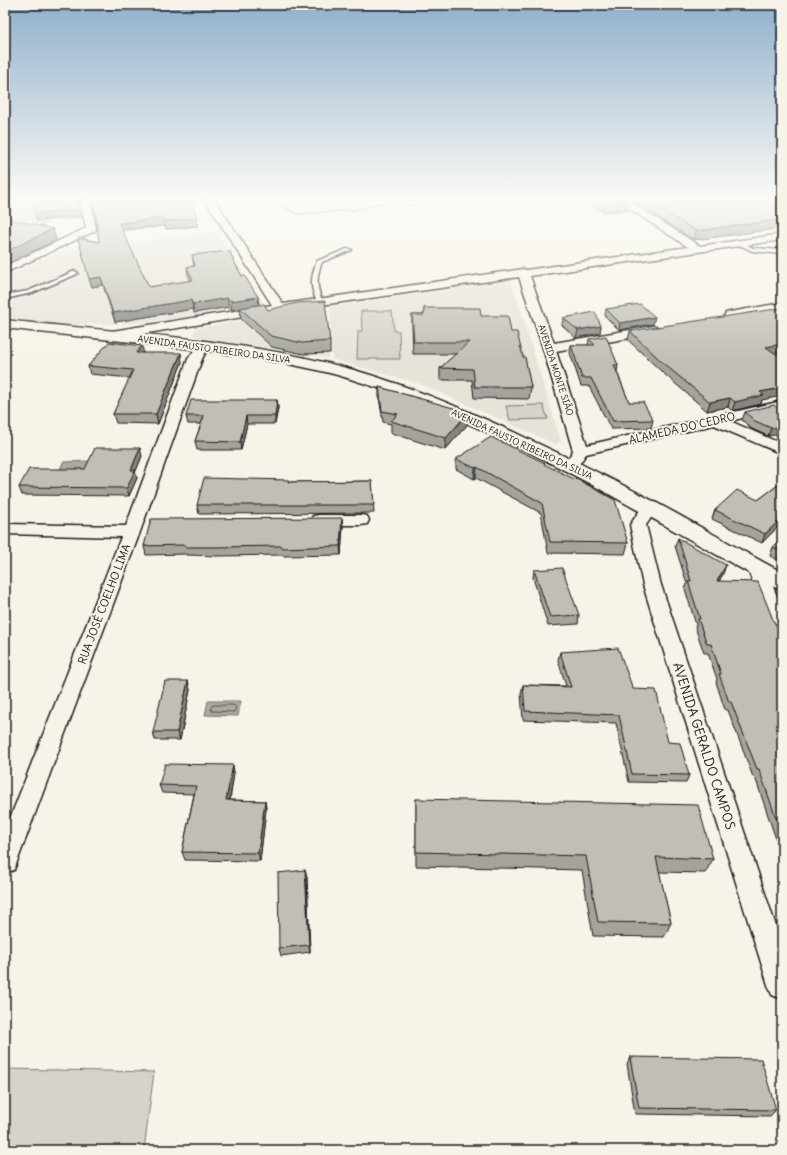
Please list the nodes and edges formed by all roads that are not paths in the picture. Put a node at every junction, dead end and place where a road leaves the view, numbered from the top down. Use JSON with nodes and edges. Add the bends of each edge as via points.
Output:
{"nodes":[{"id":1,"x":38,"y":254,"type":"edge"},
{"id":2,"x":245,"y":254,"type":"edge"},
{"id":3,"x":339,"y":254,"type":"edge"},
{"id":4,"x":661,"y":254,"type":"edge"},
{"id":5,"x":5,"y":270,"type":"edge"},
{"id":6,"x":523,"y":272,"type":"junction"},
{"id":7,"x":75,"y":273,"type":"dead end"},
{"id":8,"x":5,"y":297,"type":"edge"},
{"id":9,"x":320,"y":302,"type":"junction"},
{"id":10,"x":782,"y":307,"type":"edge"},
{"id":11,"x":280,"y":308,"type":"junction"},
{"id":12,"x":720,"y":318,"type":"edge"},
{"id":13,"x":5,"y":324,"type":"edge"},
{"id":14,"x":666,"y":328,"type":"edge"},
{"id":15,"x":112,"y":335,"type":"junction"},
{"id":16,"x":203,"y":346,"type":"junction"},
{"id":17,"x":549,"y":348,"type":"junction"},
{"id":18,"x":782,"y":405,"type":"edge"},
{"id":19,"x":715,"y":420,"type":"junction"},
{"id":20,"x":782,"y":449,"type":"edge"},
{"id":21,"x":576,"y":458,"type":"junction"},
{"id":22,"x":650,"y":508,"type":"junction"},
{"id":23,"x":307,"y":520,"type":"edge"},
{"id":24,"x":361,"y":520,"type":"dead end"},
{"id":25,"x":140,"y":524,"type":"junction"},
{"id":26,"x":5,"y":529,"type":"edge"},
{"id":27,"x":756,"y":568,"type":"junction"},
{"id":28,"x":782,"y":582,"type":"edge"},
{"id":29,"x":782,"y":630,"type":"edge"},
{"id":30,"x":5,"y":862,"type":"edge"},
{"id":31,"x":782,"y":985,"type":"edge"}],
"edges":[{"from":1,"to":5,"type":"street"},
{"from":2,"to":11,"type":"street"},
{"from":3,"to":9,"type":"lane","via":[[320,261],[315,273],[314,291]]},
{"from":4,"to":6,"type":"street"},
{"from":6,"to":9,"type":"street"},
{"from":6,"to":17,"type":"street","name":"AVENIDA MONTE SIÃO"},
{"from":7,"to":8,"type":"lane","via":[[30,292]]},
{"from":9,"to":11,"type":"street"},
{"from":10,"to":12,"type":"street"},
{"from":11,"to":15,"type":"street"},
{"from":13,"to":15,"type":"main road","name":"AVENIDA FAUSTO RIBEIRO DA SILVA"},
{"from":14,"to":17,"type":"street"},
{"from":15,"to":16,"type":"main road","name":"AVENIDA FAUSTO RIBEIRO DA SILVA"},
{"from":16,"to":21,"type":"main road","name":"AVENIDA FAUSTO RIBEIRO DA SILVA","via":[[303,363],[395,388]]},
{"from":16,"to":25,"type":"street","name":"RUA JOSÉ COELHO LIMA","via":[[195,359]]},
{"from":17,"to":21,"type":"street","name":"AVENIDA MONTE SIÃO"},
{"from":18,"to":19,"type":"street","name":"ALAMEDA DO CEDRO"},
{"from":19,"to":20,"type":"street"},
{"from":19,"to":21,"type":"street","name":"ALAMEDA DO CEDRO"},
{"from":21,"to":22,"type":"main road","name":"AVENIDA FAUSTO RIBEIRO DA SILVA"},
{"from":22,"to":27,"type":"main road","name":"AVENIDA FAUSTO RIBEIRO DA SILVA"},
{"from":22,"to":31,"type":"street","name":"AVENIDA GERALDO CAMPOS","via":[[638,525],[652,585]]},
{"from":23,"to":24,"type":"street"},
{"from":25,"to":26,"type":"street"},
{"from":25,"to":30,"type":"street","name":"RUA JOSÉ COELHO LIMA"},
{"from":27,"to":28,"type":"main road","name":"AVENIDA FAUSTO RIBEIRO DA SILVA"},
{"from":27,"to":29,"type":"street"}]}
